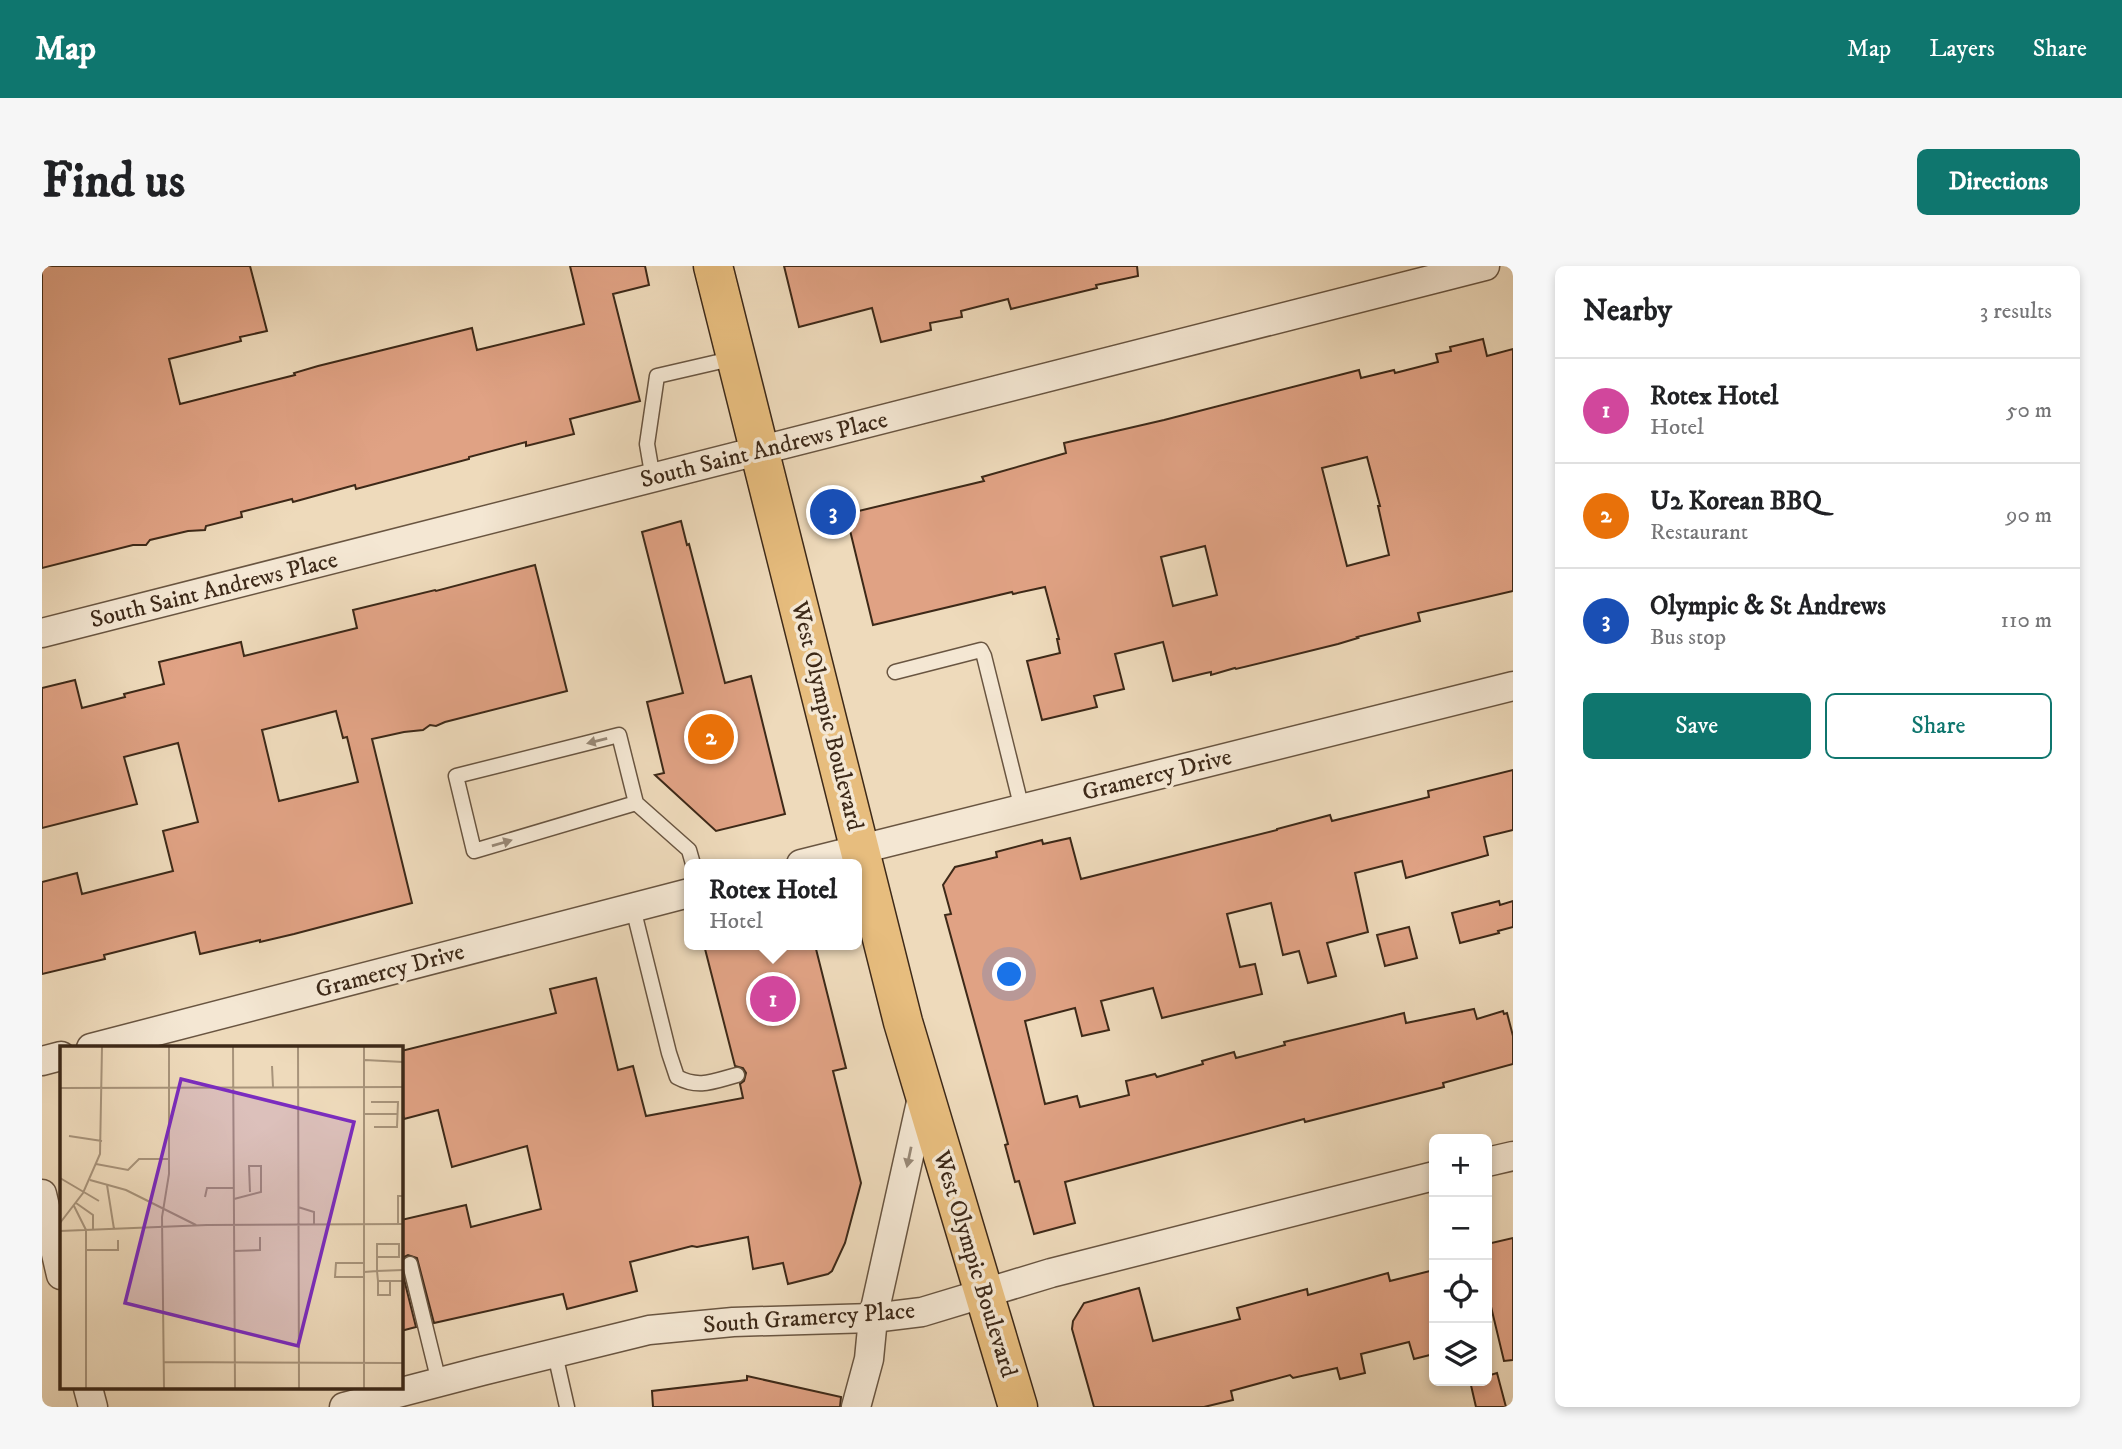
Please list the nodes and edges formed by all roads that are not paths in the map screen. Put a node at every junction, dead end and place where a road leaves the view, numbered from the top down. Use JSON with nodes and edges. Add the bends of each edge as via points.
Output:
{"nodes":[{"id":1,"x":713,"y":266,"type":"edge"},
{"id":2,"x":1485,"y":266,"type":"edge"},
{"id":3,"x":736,"y":358,"type":"junction"},
{"id":4,"x":759,"y":452,"type":"junction"},
{"id":5,"x":653,"y":479,"type":"junction"},
{"id":6,"x":42,"y":633,"type":"edge"},
{"id":7,"x":895,"y":672,"type":"dead end"},
{"id":8,"x":1513,"y":686,"type":"edge"},
{"id":9,"x":636,"y":803,"type":"junction"},
{"id":10,"x":1022,"y":809,"type":"junction"},
{"id":11,"x":861,"y":849,"type":"junction"},
{"id":12,"x":692,"y":859,"type":"edge"},
{"id":13,"x":821,"y":859,"type":"edge"},
{"id":14,"x":684,"y":895,"type":"edge"},
{"id":15,"x":633,"y":908,"type":"junction"},
{"id":16,"x":99,"y":1046,"type":"edge"},
{"id":17,"x":60,"y":1056,"type":"edge"},
{"id":18,"x":42,"y":1061,"type":"edge"},
{"id":19,"x":737,"y":1075,"type":"dead end"},
{"id":20,"x":923,"y":1090,"type":"junction"},
{"id":21,"x":1513,"y":1156,"type":"edge"},
{"id":22,"x":1492,"y":1161,"type":"edge"},
{"id":23,"x":1429,"y":1177,"type":"edge"},
{"id":24,"x":42,"y":1194,"type":"edge"},
{"id":25,"x":410,"y":1264,"type":"dead end"},
{"id":26,"x":60,"y":1271,"type":"edge"},
{"id":27,"x":984,"y":1295,"type":"junction"},
{"id":28,"x":873,"y":1318,"type":"junction"},
{"id":29,"x":555,"y":1353,"type":"junction"},
{"id":30,"x":439,"y":1382,"type":"junction"},
{"id":31,"x":89,"y":1390,"type":"edge"},
{"id":32,"x":93,"y":1407,"type":"edge"},
{"id":33,"x":344,"y":1407,"type":"edge"},
{"id":34,"x":567,"y":1407,"type":"edge"},
{"id":35,"x":856,"y":1407,"type":"edge"},
{"id":36,"x":1018,"y":1407,"type":"edge"}],
"edges":[{"from":1,"to":3,"type":"main road","name":"West Olympic Boulevard"},
{"from":2,"to":4,"type":"street","name":"South Saint Andrews Place"},
{"from":3,"to":4,"type":"main road","name":"West Olympic Boulevard"},
{"from":3,"to":5,"type":"lane","via":[[657,376],[647,443]]},
{"from":4,"to":5,"type":"street","name":"South Saint Andrews Place"},
{"from":4,"to":11,"type":"main road","name":"West Olympic Boulevard"},
{"from":5,"to":6,"type":"street","name":"South Saint Andrews Place"},
{"from":7,"to":10,"type":"lane","via":[[981,650]]},
{"from":8,"to":10,"type":"street","name":"Gramercy Drive"},
{"from":9,"to":9,"type":"lane","one_way":true,"via":[[619,735],[456,776],[474,851]]},
{"from":9,"to":12,"type":"lane","via":[[689,850]]},
{"from":10,"to":11,"type":"street","name":"Gramercy Drive"},
{"from":11,"to":13,"type":"street","name":"Gramercy Drive"},
{"from":11,"to":20,"type":"main road","name":"West Olympic Boulevard"},
{"from":14,"to":15,"type":"street","name":"Gramercy Drive"},
{"from":15,"to":16,"type":"street","name":"Gramercy Drive"},
{"from":15,"to":19,"type":"lane","via":[[677,1077],[691,1084]]},
{"from":17,"to":18,"type":"street"},
{"from":20,"to":27,"type":"main road","name":"West Olympic Boulevard"},
{"from":20,"to":28,"type":"street","one_way":true},
{"from":21,"to":22,"type":"street"},
{"from":23,"to":27,"type":"street","name":"South Gramercy Place","via":[[1051,1273]]},
{"from":24,"to":26,"type":"street"},
{"from":25,"to":30,"type":"lane"},
{"from":27,"to":28,"type":"street","name":"South Gramercy Place","via":[[922,1312]]},
{"from":27,"to":36,"type":"main road","name":"West Olympic Boulevard"},
{"from":28,"to":29,"type":"street","name":"South Gramercy Place","via":[[733,1322],[649,1331]]},
{"from":28,"to":35,"type":"street","via":[[869,1359]]},
{"from":29,"to":30,"type":"street","name":"South Gramercy Place"},
{"from":29,"to":34,"type":"lane"},
{"from":30,"to":33,"type":"street","name":"South Gramercy Place"},
{"from":31,"to":32,"type":"street"}]}
